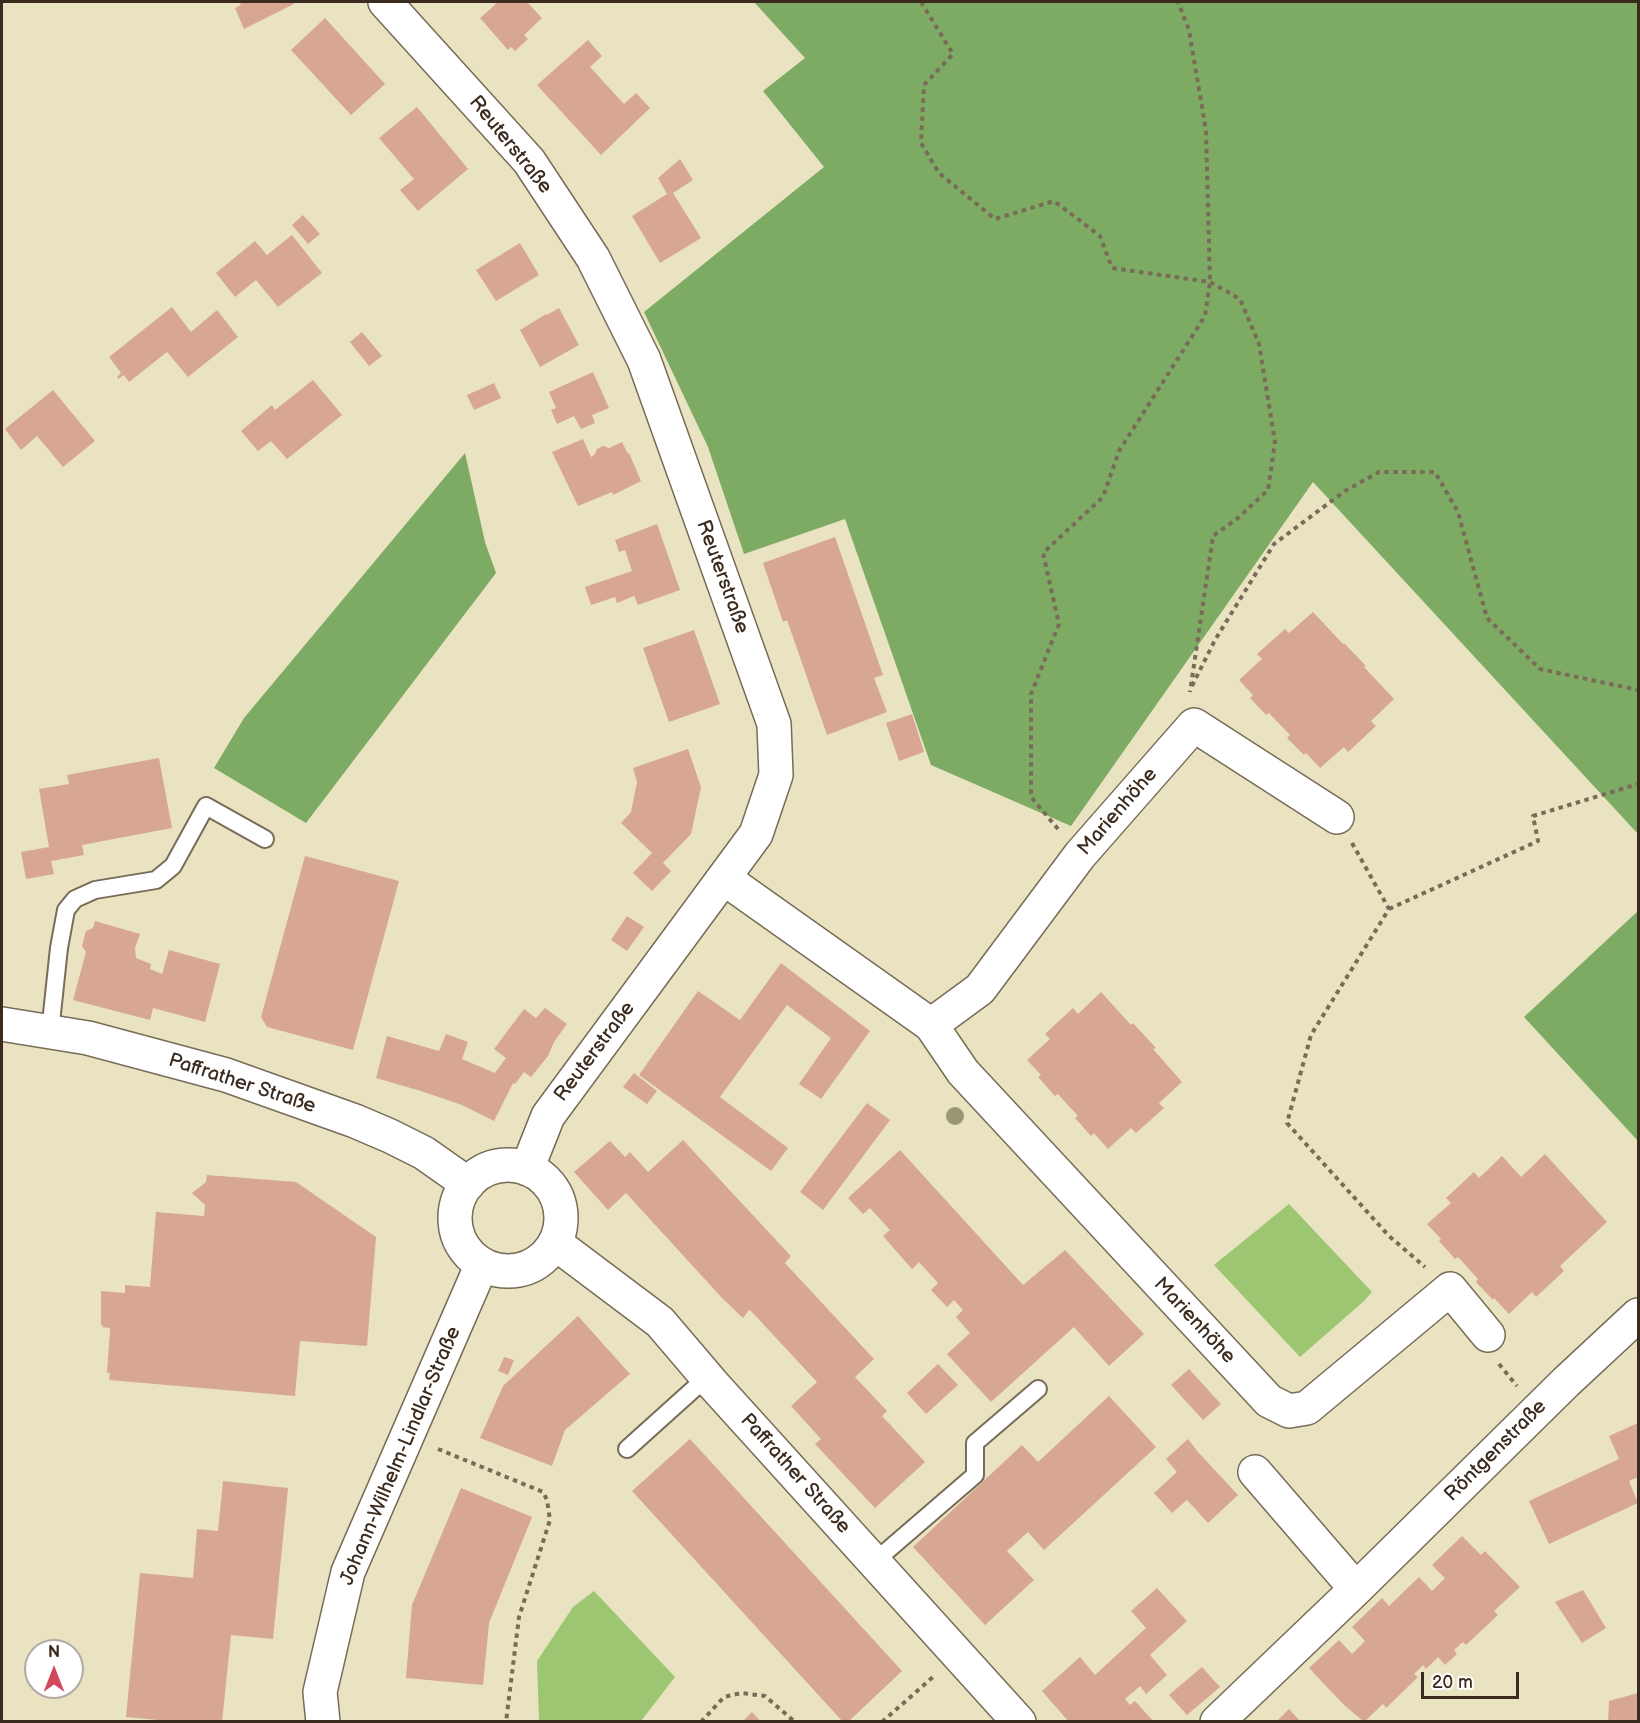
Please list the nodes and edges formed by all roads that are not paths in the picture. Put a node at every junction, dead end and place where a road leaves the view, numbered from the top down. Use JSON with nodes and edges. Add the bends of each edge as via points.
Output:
{"nodes":[{"id":1,"x":385,"y":2,"type":"edge"},
{"id":2,"x":1337,"y":817,"type":"road end"},
{"id":3,"x":265,"y":839,"type":"dead end"},
{"id":4,"x":725,"y":879,"type":"junction"},
{"id":5,"x":2,"y":1024,"type":"edge"},
{"id":6,"x":931,"y":1025,"type":"junction"},
{"id":7,"x":50,"y":1032,"type":"junction"},
{"id":8,"x":527,"y":1169,"type":"junction"},
{"id":9,"x":468,"y":1184,"type":"junction"},
{"id":10,"x":555,"y":1243,"type":"junction"},
{"id":11,"x":482,"y":1264,"type":"junction"},
{"id":12,"x":1638,"y":1315,"type":"edge"},
{"id":13,"x":1488,"y":1335,"type":"dead end"},
{"id":14,"x":707,"y":1377,"type":"junction"},
{"id":15,"x":1038,"y":1389,"type":"dead end"},
{"id":16,"x":627,"y":1449,"type":"dead end"},
{"id":17,"x":1255,"y":1472,"type":"dead end"},
{"id":18,"x":874,"y":1562,"type":"junction"},
{"id":19,"x":1356,"y":1589,"type":"junction"},
{"id":20,"x":323,"y":1722,"type":"edge"},
{"id":21,"x":1019,"y":1722,"type":"edge"},
{"id":22,"x":1217,"y":1722,"type":"edge"}],
"edges":[{"from":1,"to":4,"type":"street","name":"Reuterstraße","via":[[529,161],[593,258],[644,360],[774,724],[776,776],[756,834]]},
{"from":2,"to":6,"type":"street","name":"Marienhöhe","via":[[1194,725],[1080,855],[980,989]]},
{"from":3,"to":7,"type":"lane","via":[[206,806],[173,866],[156,880],[95,890],[75,899],[66,910]]},
{"from":4,"to":6,"type":"street","name":"Marienhöhe"},
{"from":4,"to":8,"type":"street","name":"Reuterstraße","via":[[548,1116]]},
{"from":5,"to":7,"type":"street","name":"Paffrather Straße"},
{"from":6,"to":13,"type":"street","name":"Marienhöhe","via":[[963,1072],[1269,1401],[1289,1411],[1307,1408],[1450,1289]]},
{"from":7,"to":9,"type":"street","name":"Paffrather Straße","via":[[88,1038],[226,1075],[355,1120],[424,1153]]},
{"from":8,"to":9,"type":"street","via":[[514,1165],[495,1167]]},
{"from":8,"to":10,"type":"street","via":[[551,1186],[558,1199],[561,1221]]},
{"from":9,"to":11,"type":"street","via":[[456,1208],[458,1233],[471,1256]]},
{"from":10,"to":11,"type":"street","via":[[536,1263],[523,1269],[502,1270]]},
{"from":10,"to":14,"type":"street","name":"Paffrather Straße","via":[[660,1322]]},
{"from":11,"to":20,"type":"street","name":"Johann-Wilhelm-Lindlar-Straße","via":[[348,1572],[320,1692]]},
{"from":12,"to":19,"type":"street","name":"Röntgenstraße"},
{"from":14,"to":16,"type":"lane"},
{"from":14,"to":18,"type":"street","name":"Paffrather Straße"},
{"from":15,"to":18,"type":"lane","via":[[975,1443],[975,1475]]},
{"from":17,"to":19,"type":"street"},
{"from":18,"to":21,"type":"street","name":"Paffrather Straße"},
{"from":19,"to":22,"type":"street","name":"Röntgenstraße"}]}
